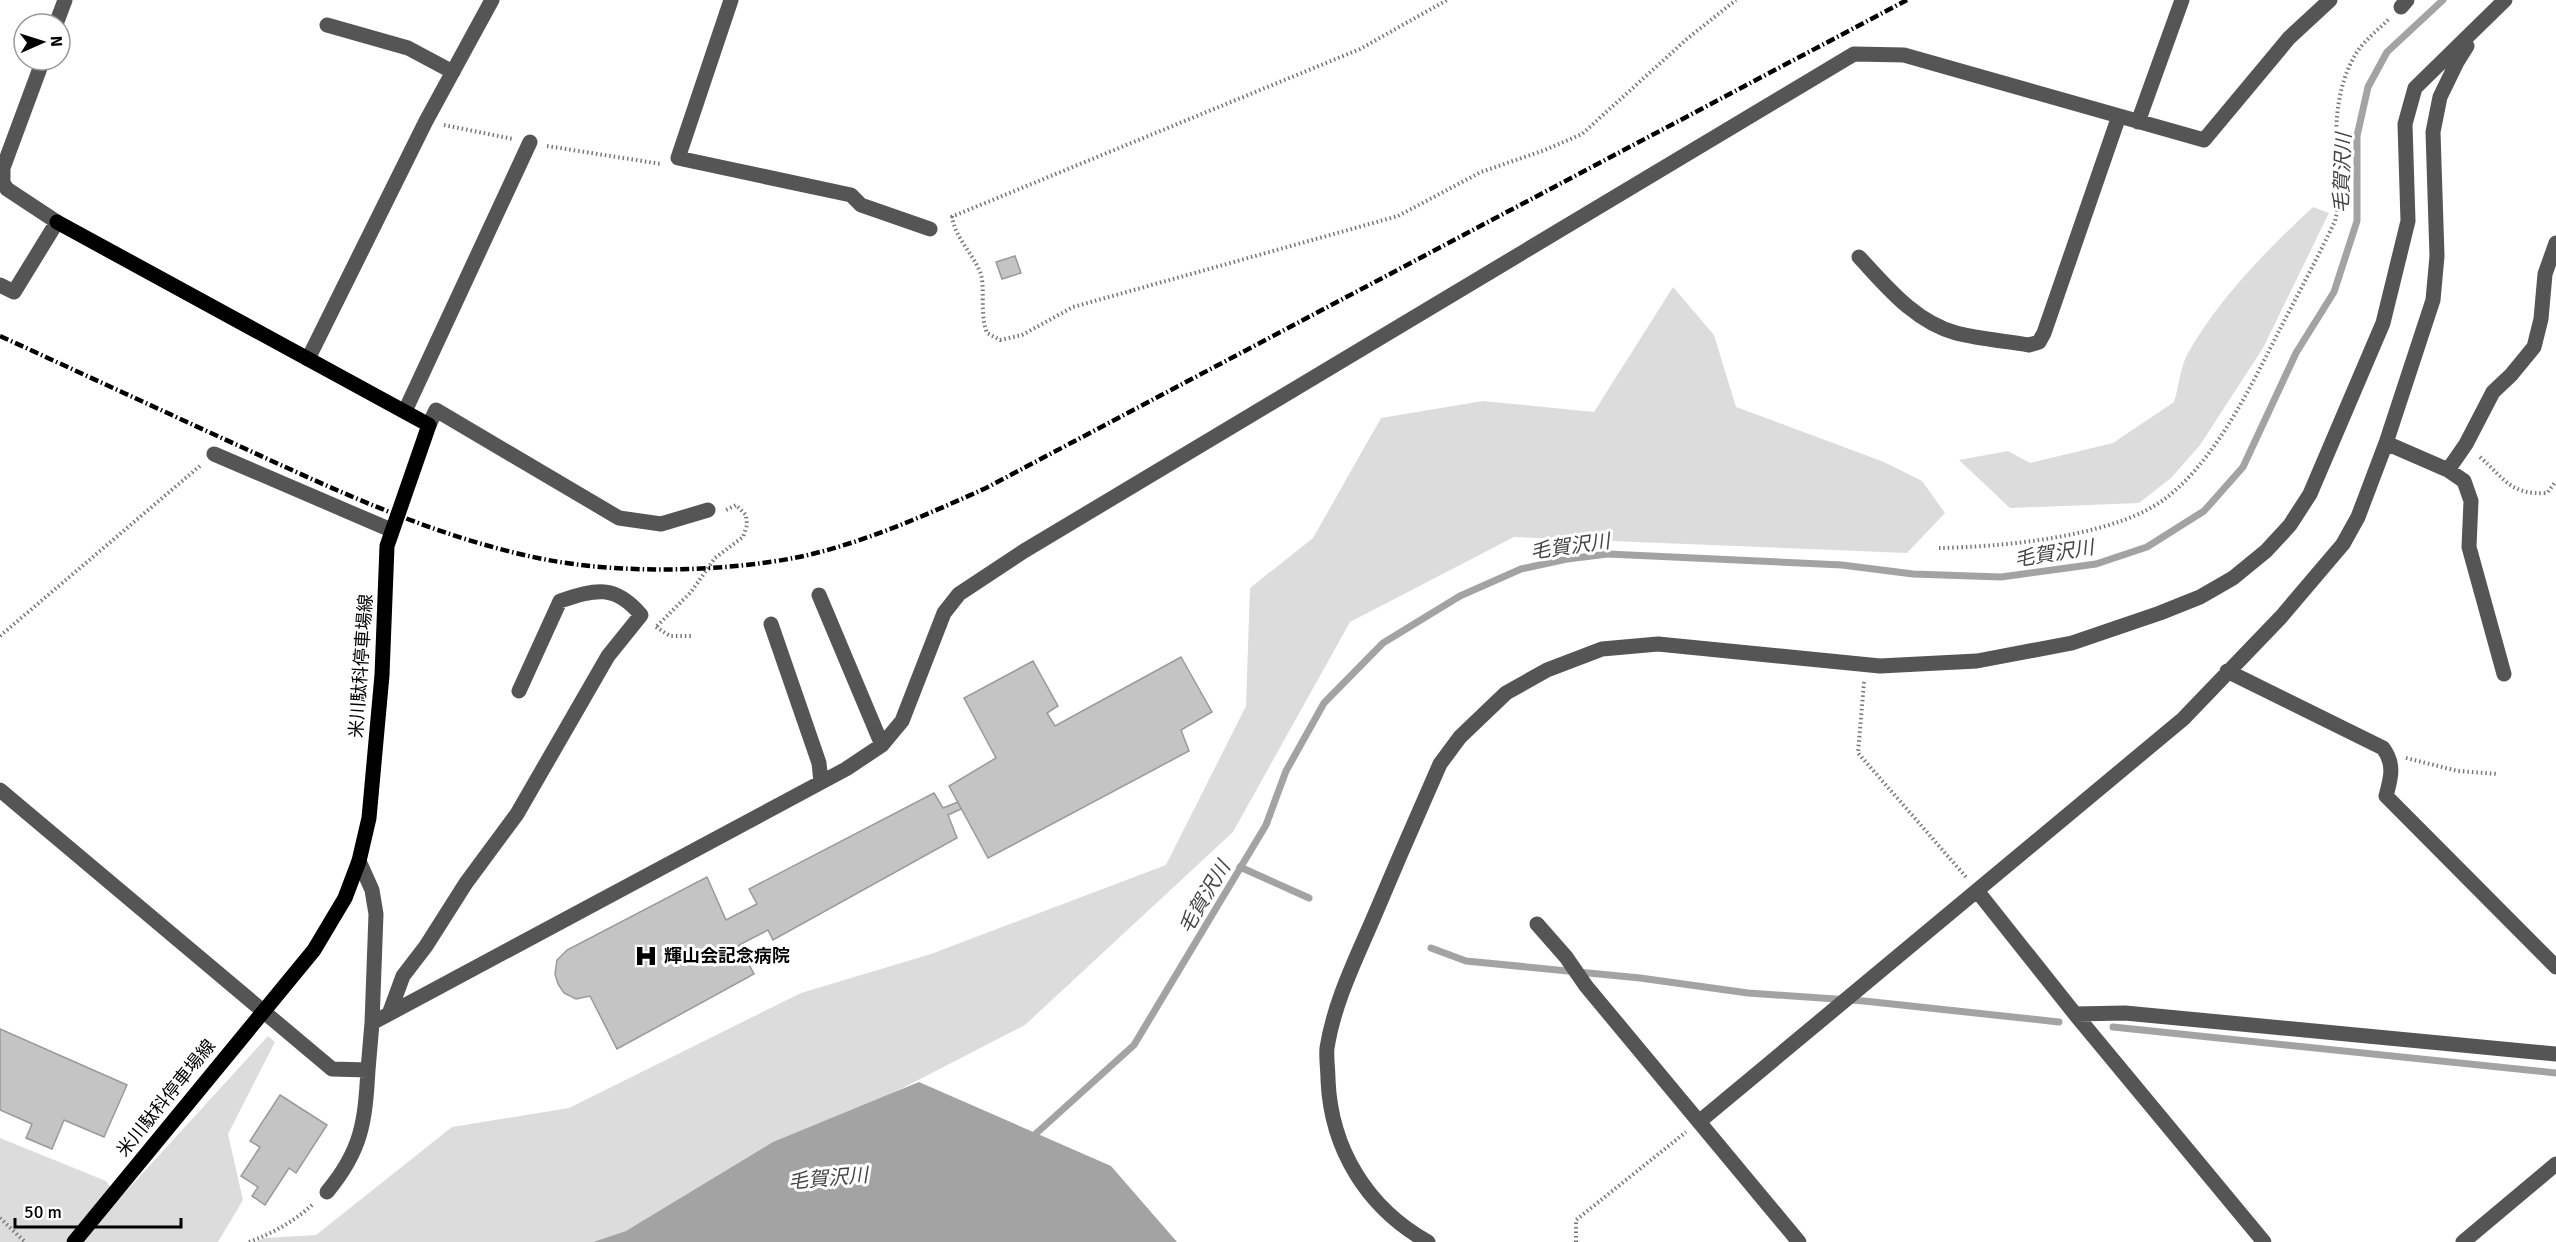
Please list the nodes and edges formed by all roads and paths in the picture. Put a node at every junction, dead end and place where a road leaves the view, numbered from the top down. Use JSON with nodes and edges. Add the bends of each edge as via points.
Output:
{"nodes":[{"id":1,"x":492,"y":0,"type":"edge"},
{"id":2,"x":731,"y":0,"type":"edge"},
{"id":3,"x":1447,"y":0,"type":"edge"},
{"id":4,"x":1736,"y":0,"type":"edge"},
{"id":5,"x":2182,"y":0,"type":"edge"},
{"id":6,"x":2330,"y":0,"type":"edge"},
{"id":7,"x":2505,"y":0,"type":"edge"},
{"id":8,"x":2404,"y":3,"type":"edge"},
{"id":9,"x":2486,"y":18,"type":"junction"},
{"id":10,"x":327,"y":25,"type":"dead end"},
{"id":11,"x":39,"y":72,"type":"edge"},
{"id":12,"x":453,"y":72,"type":"junction"},
{"id":13,"x":2118,"y":116,"type":"junction"},
{"id":14,"x":426,"y":121,"type":"junction"},
{"id":15,"x":2138,"y":122,"type":"junction"},
{"id":16,"x":530,"y":142,"type":"junction"},
{"id":17,"x":678,"y":158,"type":"junction"},
{"id":18,"x":952,"y":216,"type":"junction"},
{"id":19,"x":57,"y":222,"type":"junction"},
{"id":20,"x":930,"y":229,"type":"joint"},
{"id":21,"x":2556,"y":243,"type":"edge"},
{"id":22,"x":1859,"y":257,"type":"dead end"},
{"id":23,"x":0,"y":285,"type":"edge"},
{"id":24,"x":308,"y":359,"type":"junction"},
{"id":25,"x":405,"y":411,"type":"junction"},
{"id":26,"x":429,"y":425,"type":"junction"},
{"id":27,"x":2386,"y":443,"type":"junction"},
{"id":28,"x":2466,"y":444,"type":"junction"},
{"id":29,"x":214,"y":454,"type":"joint"},
{"id":30,"x":2448,"y":470,"type":"junction"},
{"id":31,"x":2556,"y":481,"type":"edge"},
{"id":32,"x":736,"y":505,"type":"dead end"},
{"id":33,"x":708,"y":510,"type":"dead end"},
{"id":34,"x":391,"y":530,"type":"junction"},
{"id":35,"x":1939,"y":548,"type":"dead end"},
{"id":36,"x":819,"y":595,"type":"dead end"},
{"id":37,"x":641,"y":615,"type":"junction"},
{"id":38,"x":771,"y":624,"type":"dead end"},
{"id":39,"x":656,"y":627,"type":"junction"},
{"id":40,"x":0,"y":636,"type":"edge"},
{"id":41,"x":692,"y":636,"type":"dead end"},
{"id":42,"x":1866,"y":664,"type":"junction"},
{"id":43,"x":2228,"y":671,"type":"junction"},
{"id":44,"x":2504,"y":674,"type":"dead end"},
{"id":45,"x":519,"y":691,"type":"dead end"},
{"id":46,"x":882,"y":745,"type":"junction"},
{"id":47,"x":2383,"y":748,"type":"junction"},
{"id":48,"x":2498,"y":774,"type":"dead end"},
{"id":49,"x":822,"y":782,"type":"junction"},
{"id":50,"x":0,"y":790,"type":"edge"},
{"id":51,"x":358,"y":861,"type":"junction"},
{"id":52,"x":1978,"y":892,"type":"junction"},
{"id":53,"x":1537,"y":924,"type":"dead end"},
{"id":54,"x":2556,"y":967,"type":"edge"},
{"id":55,"x":261,"y":1012,"type":"junction"},
{"id":56,"x":389,"y":1014,"type":"junction"},
{"id":57,"x":2075,"y":1014,"type":"junction"},
{"id":58,"x":372,"y":1023,"type":"junction"},
{"id":59,"x":2556,"y":1054,"type":"edge"},
{"id":60,"x":368,"y":1070,"type":"junction"},
{"id":61,"x":1700,"y":1120,"type":"junction"},
{"id":62,"x":2556,"y":1164,"type":"edge"},
{"id":63,"x":327,"y":1192,"type":"joint"},
{"id":64,"x":0,"y":1218,"type":"edge"},
{"id":65,"x":77,"y":1238,"type":"edge"},
{"id":66,"x":25,"y":1242,"type":"edge"},
{"id":67,"x":249,"y":1242,"type":"edge"},
{"id":68,"x":1428,"y":1242,"type":"edge"},
{"id":69,"x":1576,"y":1242,"type":"edge"},
{"id":70,"x":1799,"y":1242,"type":"edge"},
{"id":71,"x":2264,"y":1242,"type":"edge"},
{"id":72,"x":2463,"y":1242,"type":"edge"}],
"edges":[{"from":1,"to":12,"type":"street"},
{"from":2,"to":17,"type":"street"},
{"from":3,"to":18,"type":"path","via":[[1360,49]]},
{"from":4,"to":18,"type":"path","via":[[1582,134],[1481,172],[1398,216],[1073,307],[1022,335],[1000,340],[987,333],[982,320],[981,274],[954,228]]},
{"from":5,"to":15,"type":"street"},
{"from":6,"to":15,"type":"street","via":[[2289,38],[2204,140]]},
{"from":7,"to":9,"type":"street"},
{"from":8,"to":35,"type":"path","via":[[2358,51],[2344,78],[2337,109],[2335,221],[2239,410],[2208,454],[2177,488],[2146,511],[2085,530],[2035,539],[1988,547]]},
{"from":9,"to":27,"type":"street","via":[[2440,97],[2433,132],[2437,281]]},
{"from":9,"to":42,"type":"street","via":[[2415,88],[2405,124],[2408,221],[2383,323],[2310,494],[2290,525],[2266,551],[2233,578],[2200,597],[2073,643],[1977,661]]},
{"from":10,"to":12,"type":"street","via":[[408,48]]},
{"from":11,"to":19,"type":"street","via":[[3,168],[3,183]]},
{"from":12,"to":14,"type":"street"},
{"from":13,"to":15,"type":"street"},
{"from":13,"to":22,"type":"street","via":[[2039,342],[2029,345],[1955,333],[1905,306]]},
{"from":13,"to":46,"type":"street","via":[[1904,56],[1854,54],[1024,550],[958,594],[944,614],[902,721]]},
{"from":14,"to":16,"type":"path"},
{"from":14,"to":24,"type":"street"},
{"from":16,"to":17,"type":"path","via":[[666,165]]},
{"from":16,"to":25,"type":"street"},
{"from":17,"to":20,"type":"street","via":[[851,195],[861,205]]},
{"from":18,"to":20,"type":"path"},
{"from":19,"to":23,"type":"street","via":[[14,292]]},
{"from":19,"to":24,"type":"main road"},
{"from":21,"to":28,"type":"street","via":[[2545,274],[2534,347],[2493,392]]},
{"from":24,"to":25,"type":"main road"},
{"from":25,"to":26,"type":"main road"},
{"from":26,"to":33,"type":"street","via":[[436,410],[619,519],[661,524]]},
{"from":26,"to":34,"type":"main road","name":"米川駄科停車場線"},
{"from":27,"to":30,"type":"street"},
{"from":27,"to":43,"type":"street","via":[[2358,517],[2343,544],[2281,617]]},
{"from":28,"to":30,"type":"street"},
{"from":28,"to":31,"type":"path","via":[[2511,488],[2529,494],[2547,493]]},
{"from":29,"to":34,"type":"street"},
{"from":29,"to":40,"type":"path"},
{"from":30,"to":44,"type":"street","via":[[2464,481],[2471,501],[2469,547]]},
{"from":32,"to":39,"type":"path","via":[[746,515],[743,537],[715,558],[691,592]]},
{"from":34,"to":51,"type":"main road","name":"米川駄科停車場線","via":[[369,818]]},
{"from":36,"to":46,"type":"street"},
{"from":37,"to":39,"type":"path"},
{"from":37,"to":45,"type":"street","via":[[629,601],[614,593],[591,591],[560,602]]},
{"from":37,"to":56,"type":"street","via":[[608,656],[518,813],[403,976]]},
{"from":38,"to":49,"type":"street"},
{"from":39,"to":41,"type":"path","via":[[670,636]]},
{"from":42,"to":52,"type":"path","via":[[1858,753]]},
{"from":42,"to":68,"type":"street","via":[[1658,644],[1602,649],[1546,670],[1506,693],[1460,737],[1440,764],[1356,958],[1336,1009],[1327,1050],[1329,1103],[1344,1154],[1372,1199]]},
{"from":43,"to":47,"type":"street"},
{"from":43,"to":52,"type":"street","via":[[2183,719]]},
{"from":46,"to":49,"type":"street"},
{"from":47,"to":48,"type":"path","via":[[2430,765]]},
{"from":47,"to":54,"type":"street","via":[[2390,757],[2392,771],[2386,796]]},
{"from":49,"to":56,"type":"street"},
{"from":50,"to":55,"type":"street"},
{"from":51,"to":55,"type":"main road","name":"米川駄科停車場線","via":[[345,898],[314,950]]},
{"from":51,"to":58,"type":"street","via":[[372,890],[376,914]]},
{"from":52,"to":57,"type":"street"},
{"from":52,"to":61,"type":"street"},
{"from":53,"to":61,"type":"street"},
{"from":55,"to":60,"type":"street","via":[[332,1069]]},
{"from":55,"to":65,"type":"main road","name":"米川駄科停車場線"},
{"from":56,"to":58,"type":"street"},
{"from":57,"to":59,"type":"street","via":[[2125,1013]]},
{"from":57,"to":71,"type":"street"},
{"from":58,"to":60,"type":"street"},
{"from":60,"to":63,"type":"street","via":[[359,1141],[344,1171]]},
{"from":61,"to":69,"type":"path","via":[[1576,1220]]},
{"from":61,"to":70,"type":"street"},
{"from":62,"to":72,"type":"street"},
{"from":63,"to":67,"type":"path","via":[[302,1214]]},
{"from":64,"to":66,"type":"path"}]}
